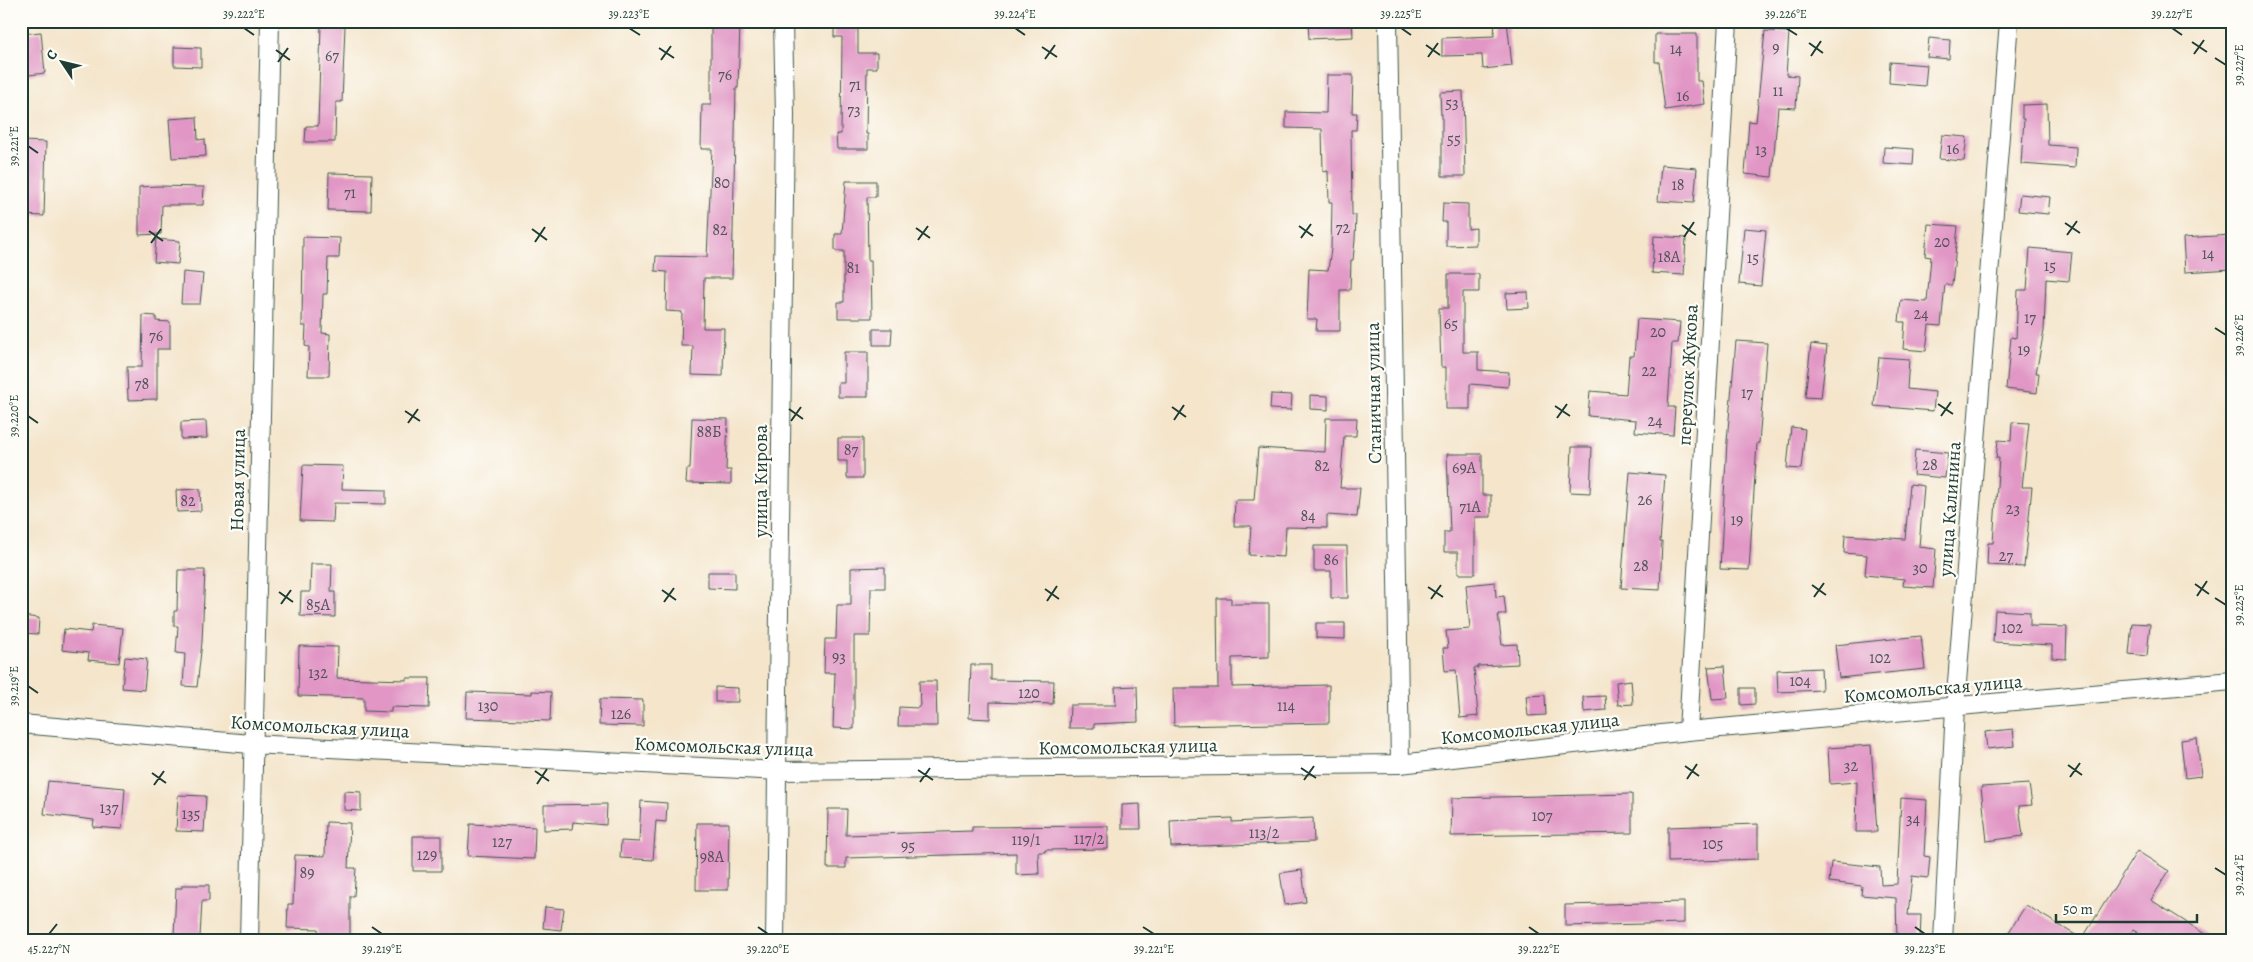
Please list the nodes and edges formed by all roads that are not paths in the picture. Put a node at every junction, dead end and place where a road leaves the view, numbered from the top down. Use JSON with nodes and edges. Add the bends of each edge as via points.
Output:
{"nodes":[{"id":1,"x":270,"y":21,"type":"edge"},
{"id":2,"x":783,"y":21,"type":"edge"},
{"id":3,"x":1388,"y":21,"type":"edge"},
{"id":4,"x":1728,"y":21,"type":"edge"},
{"id":5,"x":2009,"y":21,"type":"edge"},
{"id":6,"x":2232,"y":681,"type":"edge"},
{"id":7,"x":1955,"y":708,"type":"junction"},
{"id":8,"x":21,"y":724,"type":"edge"},
{"id":9,"x":1688,"y":731,"type":"junction"},
{"id":10,"x":251,"y":744,"type":"junction"},
{"id":11,"x":1400,"y":764,"type":"junction"},
{"id":12,"x":779,"y":771,"type":"junction"},
{"id":13,"x":249,"y":941,"type":"edge"},
{"id":14,"x":775,"y":941,"type":"edge"},
{"id":15,"x":1943,"y":941,"type":"edge"}],
"edges":[{"from":1,"to":10,"type":"street","name":"Новая улица"},
{"from":2,"to":12,"type":"street","name":"улица Кирова","via":[[785,115]]},
{"from":3,"to":11,"type":"street","name":"Станичная улица"},
{"from":4,"to":9,"type":"street","name":"переулок Жукова"},
{"from":5,"to":7,"type":"street","name":"улица Калинина"},
{"from":6,"to":7,"type":"street","name":"Комсомольская улица"},
{"from":7,"to":9,"type":"street","name":"Комсомольская улица"},
{"from":7,"to":15,"type":"street","name":"улица Калинина"},
{"from":8,"to":10,"type":"street","name":"Комсомольская улица"},
{"from":9,"to":11,"type":"street","name":"Комсомольская улица"},
{"from":10,"to":12,"type":"street","name":"Комсомольская улица"},
{"from":10,"to":13,"type":"street","name":"Новая улица"},
{"from":11,"to":12,"type":"street","name":"Комсомольская улица"},
{"from":12,"to":14,"type":"street","name":"улица Кирова"}]}
